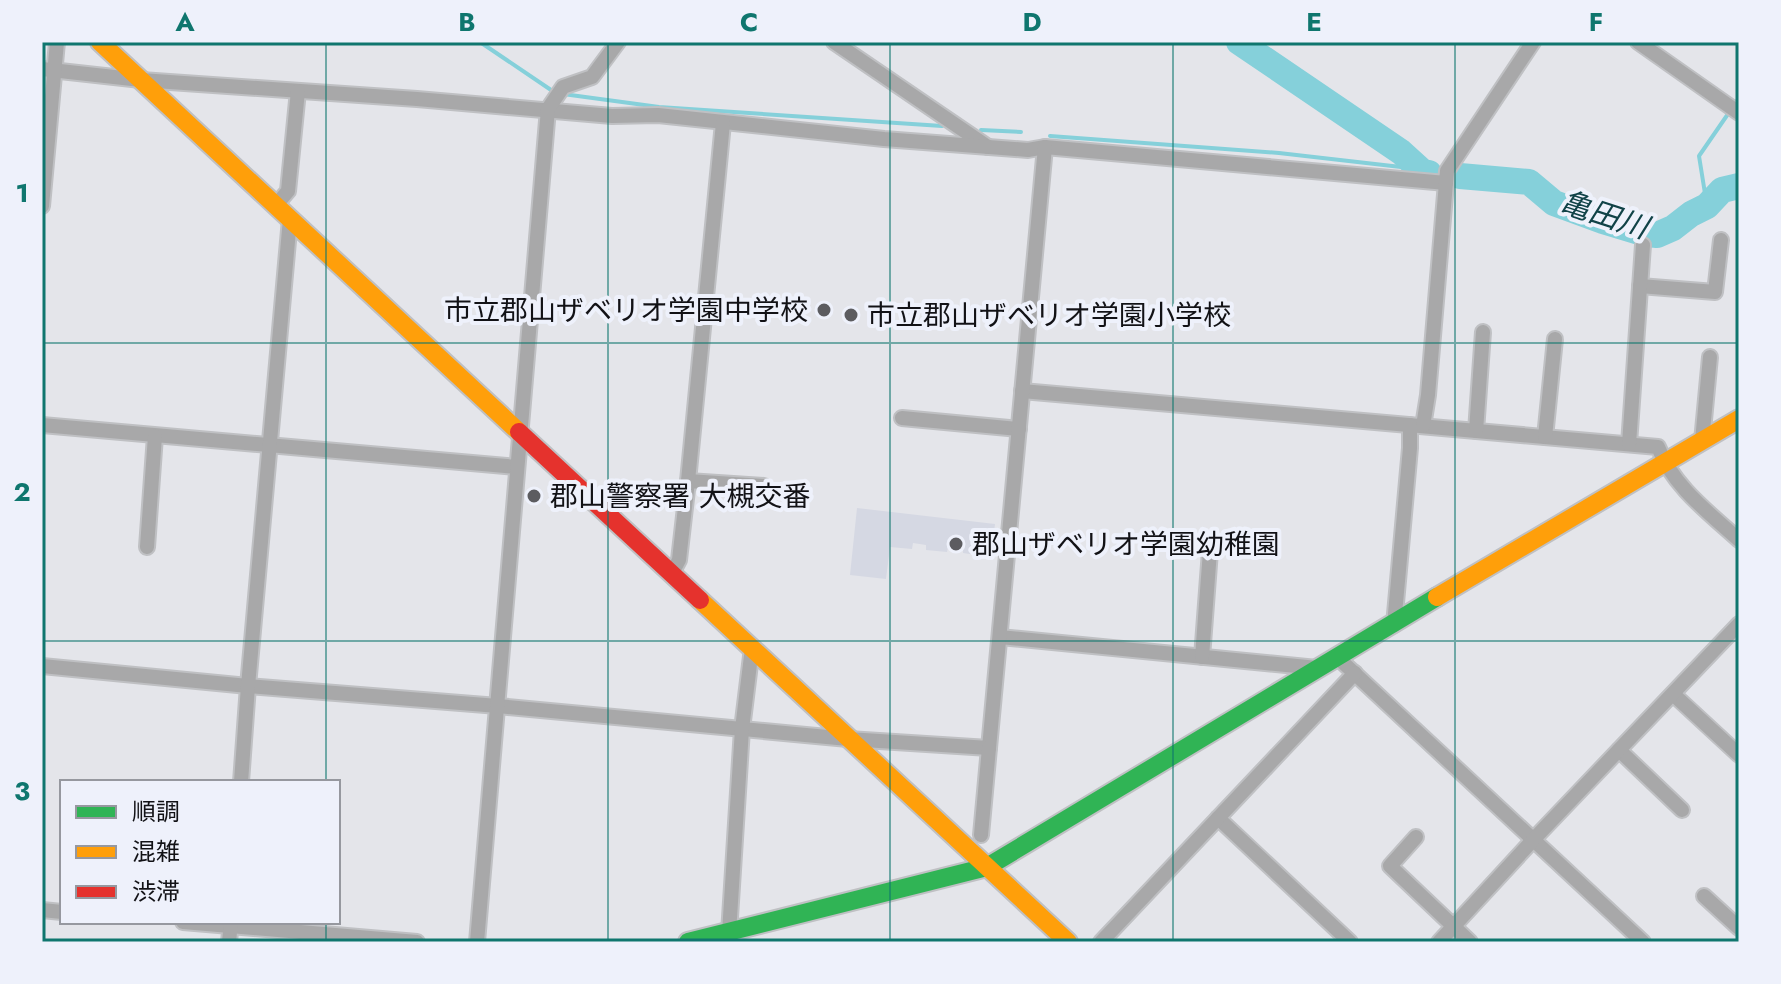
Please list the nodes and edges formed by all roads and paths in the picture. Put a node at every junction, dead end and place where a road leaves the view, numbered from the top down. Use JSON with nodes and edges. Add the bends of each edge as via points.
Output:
{"nodes":[{"id":1,"x":57,"y":42,"type":"edge"},
{"id":2,"x":100,"y":42,"type":"edge"},
{"id":3,"x":618,"y":42,"type":"edge"},
{"id":4,"x":834,"y":42,"type":"edge"},
{"id":5,"x":1533,"y":42,"type":"edge"},
{"id":6,"x":1638,"y":42,"type":"edge"},
{"id":7,"x":48,"y":69,"type":"edge"},
{"id":8,"x":141,"y":80,"type":"junction"},
{"id":9,"x":298,"y":91,"type":"junction"},
{"id":10,"x":550,"y":106,"type":"junction"},
{"id":11,"x":1735,"y":110,"type":"edge"},
{"id":12,"x":723,"y":123,"type":"junction"},
{"id":13,"x":989,"y":147,"type":"junction"},
{"id":14,"x":1045,"y":147,"type":"junction"},
{"id":15,"x":44,"y":149,"type":"edge"},
{"id":16,"x":1446,"y":183,"type":"junction"},
{"id":17,"x":276,"y":205,"type":"junction"},
{"id":18,"x":42,"y":206,"type":"edge"},
{"id":19,"x":290,"y":219,"type":"junction"},
{"id":20,"x":1721,"y":240,"type":"dead end"},
{"id":21,"x":1643,"y":245,"type":"dead end"},
{"id":22,"x":1640,"y":286,"type":"junction"},
{"id":23,"x":1483,"y":332,"type":"dead end"},
{"id":24,"x":1555,"y":339,"type":"dead end"},
{"id":25,"x":1710,"y":357,"type":"dead end"},
{"id":26,"x":1022,"y":391,"type":"junction"},
{"id":27,"x":902,"y":418,"type":"dead end"},
{"id":28,"x":1739,"y":419,"type":"edge"},
{"id":29,"x":42,"y":425,"type":"edge"},
{"id":30,"x":1416,"y":426,"type":"junction"},
{"id":31,"x":1019,"y":429,"type":"junction"},
{"id":32,"x":1476,"y":431,"type":"junction"},
{"id":33,"x":521,"y":433,"type":"junction"},
{"id":34,"x":155,"y":436,"type":"junction"},
{"id":35,"x":1545,"y":437,"type":"junction"},
{"id":36,"x":1702,"y":441,"type":"junction"},
{"id":37,"x":1629,"y":444,"type":"junction"},
{"id":38,"x":270,"y":446,"type":"junction"},
{"id":39,"x":1664,"y":463,"type":"junction"},
{"id":40,"x":517,"y":467,"type":"junction"},
{"id":41,"x":688,"y":481,"type":"junction"},
{"id":42,"x":764,"y":486,"type":"dead end"},
{"id":43,"x":1739,"y":540,"type":"edge"},
{"id":44,"x":147,"y":547,"type":"dead end"},
{"id":45,"x":1210,"y":551,"type":"dead end"},
{"id":46,"x":672,"y":573,"type":"junction"},
{"id":47,"x":1739,"y":624,"type":"edge"},
{"id":48,"x":1394,"y":625,"type":"junction"},
{"id":49,"x":1000,"y":637,"type":"junction"},
{"id":50,"x":752,"y":648,"type":"junction"},
{"id":51,"x":1202,"y":657,"type":"junction"},
{"id":52,"x":1337,"y":657,"type":"junction"},
{"id":53,"x":42,"y":666,"type":"edge"},
{"id":54,"x":1318,"y":668,"type":"junction"},
{"id":55,"x":1355,"y":673,"type":"junction"},
{"id":56,"x":248,"y":686,"type":"junction"},
{"id":57,"x":1673,"y":694,"type":"junction"},
{"id":58,"x":498,"y":706,"type":"junction"},
{"id":59,"x":742,"y":729,"type":"junction"},
{"id":60,"x":848,"y":739,"type":"junction"},
{"id":61,"x":989,"y":748,"type":"junction"},
{"id":62,"x":1619,"y":750,"type":"junction"},
{"id":63,"x":1739,"y":755,"type":"edge"},
{"id":64,"x":241,"y":780,"type":"edge"},
{"id":65,"x":1682,"y":810,"type":"dead end"},
{"id":66,"x":1218,"y":818,"type":"junction"},
{"id":67,"x":981,"y":835,"type":"dead end"},
{"id":68,"x":1416,"y":837,"type":"dead end"},
{"id":69,"x":1533,"y":840,"type":"junction"},
{"id":70,"x":987,"y":867,"type":"junction"},
{"id":71,"x":1704,"y":896,"type":"dead end"},
{"id":72,"x":230,"y":924,"type":"edge"},
{"id":73,"x":1453,"y":927,"type":"junction"},
{"id":74,"x":315,"y":928,"type":"edge"},
{"id":75,"x":1739,"y":928,"type":"edge"},
{"id":76,"x":729,"y":933,"type":"junction"},
{"id":77,"x":229,"y":942,"type":"edge"},
{"id":78,"x":417,"y":942,"type":"edge"},
{"id":79,"x":477,"y":942,"type":"edge"},
{"id":80,"x":688,"y":942,"type":"edge"},
{"id":81,"x":1068,"y":942,"type":"edge"},
{"id":82,"x":1101,"y":942,"type":"edge"},
{"id":83,"x":1350,"y":942,"type":"edge"},
{"id":84,"x":1439,"y":942,"type":"edge"},
{"id":85,"x":1470,"y":942,"type":"edge"},
{"id":86,"x":1643,"y":942,"type":"edge"}],
"edges":[{"from":1,"to":7,"type":"street"},
{"from":2,"to":8,"type":"street"},
{"from":3,"to":10,"type":"street","via":[[592,77],[563,87]]},
{"from":4,"to":13,"type":"street"},
{"from":5,"to":16,"type":"street","via":[[1447,171]]},
{"from":6,"to":11,"type":"street"},
{"from":7,"to":8,"type":"street"},
{"from":7,"to":15,"type":"street"},
{"from":8,"to":9,"type":"street"},
{"from":8,"to":17,"type":"street"},
{"from":9,"to":10,"type":"street"},
{"from":9,"to":17,"type":"street","via":[[288,191]]},
{"from":10,"to":12,"type":"street"},
{"from":10,"to":33,"type":"street"},
{"from":12,"to":13,"type":"street"},
{"from":12,"to":41,"type":"street"},
{"from":13,"to":14,"type":"street"},
{"from":14,"to":16,"type":"street"},
{"from":14,"to":26,"type":"street"},
{"from":15,"to":18,"type":"street"},
{"from":16,"to":30,"type":"street","via":[[1428,395]]},
{"from":17,"to":19,"type":"street"},
{"from":19,"to":33,"type":"street"},
{"from":19,"to":38,"type":"street"},
{"from":20,"to":22,"type":"street","via":[[1715,292]]},
{"from":21,"to":22,"type":"street"},
{"from":22,"to":37,"type":"street"},
{"from":23,"to":32,"type":"street"},
{"from":24,"to":35,"type":"street"},
{"from":25,"to":36,"type":"street"},
{"from":26,"to":30,"type":"street"},
{"from":26,"to":31,"type":"street"},
{"from":27,"to":31,"type":"street"},
{"from":28,"to":36,"type":"street"},
{"from":29,"to":34,"type":"street"},
{"from":30,"to":32,"type":"street"},
{"from":30,"to":48,"type":"street"},
{"from":31,"to":49,"type":"street"},
{"from":32,"to":35,"type":"street"},
{"from":33,"to":40,"type":"street"},
{"from":33,"to":46,"type":"street"},
{"from":34,"to":38,"type":"street"},
{"from":34,"to":44,"type":"street"},
{"from":35,"to":37,"type":"street"},
{"from":36,"to":39,"type":"street"},
{"from":37,"to":39,"type":"street","via":[[1658,447]]},
{"from":38,"to":40,"type":"street"},
{"from":38,"to":56,"type":"street"},
{"from":39,"to":43,"type":"street","via":[[1689,495]]},
{"from":39,"to":48,"type":"street"},
{"from":40,"to":58,"type":"street"},
{"from":41,"to":42,"type":"street"},
{"from":41,"to":46,"type":"street","via":[[679,560]]},
{"from":45,"to":51,"type":"street"},
{"from":46,"to":50,"type":"street"},
{"from":47,"to":57,"type":"street"},
{"from":48,"to":52,"type":"street"},
{"from":49,"to":51,"type":"street"},
{"from":49,"to":61,"type":"street"},
{"from":50,"to":59,"type":"street"},
{"from":50,"to":60,"type":"street"},
{"from":51,"to":54,"type":"street"},
{"from":52,"to":54,"type":"street"},
{"from":52,"to":55,"type":"street"},
{"from":53,"to":56,"type":"street"},
{"from":54,"to":70,"type":"street"},
{"from":55,"to":66,"type":"street"},
{"from":55,"to":69,"type":"street"},
{"from":56,"to":58,"type":"street"},
{"from":56,"to":64,"type":"street"},
{"from":57,"to":62,"type":"street"},
{"from":57,"to":63,"type":"street"},
{"from":58,"to":59,"type":"street"},
{"from":58,"to":79,"type":"street"},
{"from":59,"to":60,"type":"street"},
{"from":59,"to":76,"type":"street"},
{"from":60,"to":61,"type":"street"},
{"from":60,"to":70,"type":"street"},
{"from":61,"to":67,"type":"street"},
{"from":62,"to":65,"type":"street"},
{"from":62,"to":69,"type":"street"},
{"from":66,"to":82,"type":"street"},
{"from":66,"to":83,"type":"street"},
{"from":68,"to":73,"type":"street","via":[[1390,866]]},
{"from":69,"to":73,"type":"street"},
{"from":69,"to":86,"type":"street"},
{"from":70,"to":76,"type":"street"},
{"from":70,"to":81,"type":"street"},
{"from":71,"to":75,"type":"street"},
{"from":72,"to":74,"type":"street"},
{"from":72,"to":77,"type":"street"},
{"from":73,"to":84,"type":"street"},
{"from":73,"to":85,"type":"street"},
{"from":74,"to":78,"type":"street"},
{"from":76,"to":80,"type":"street"}]}
